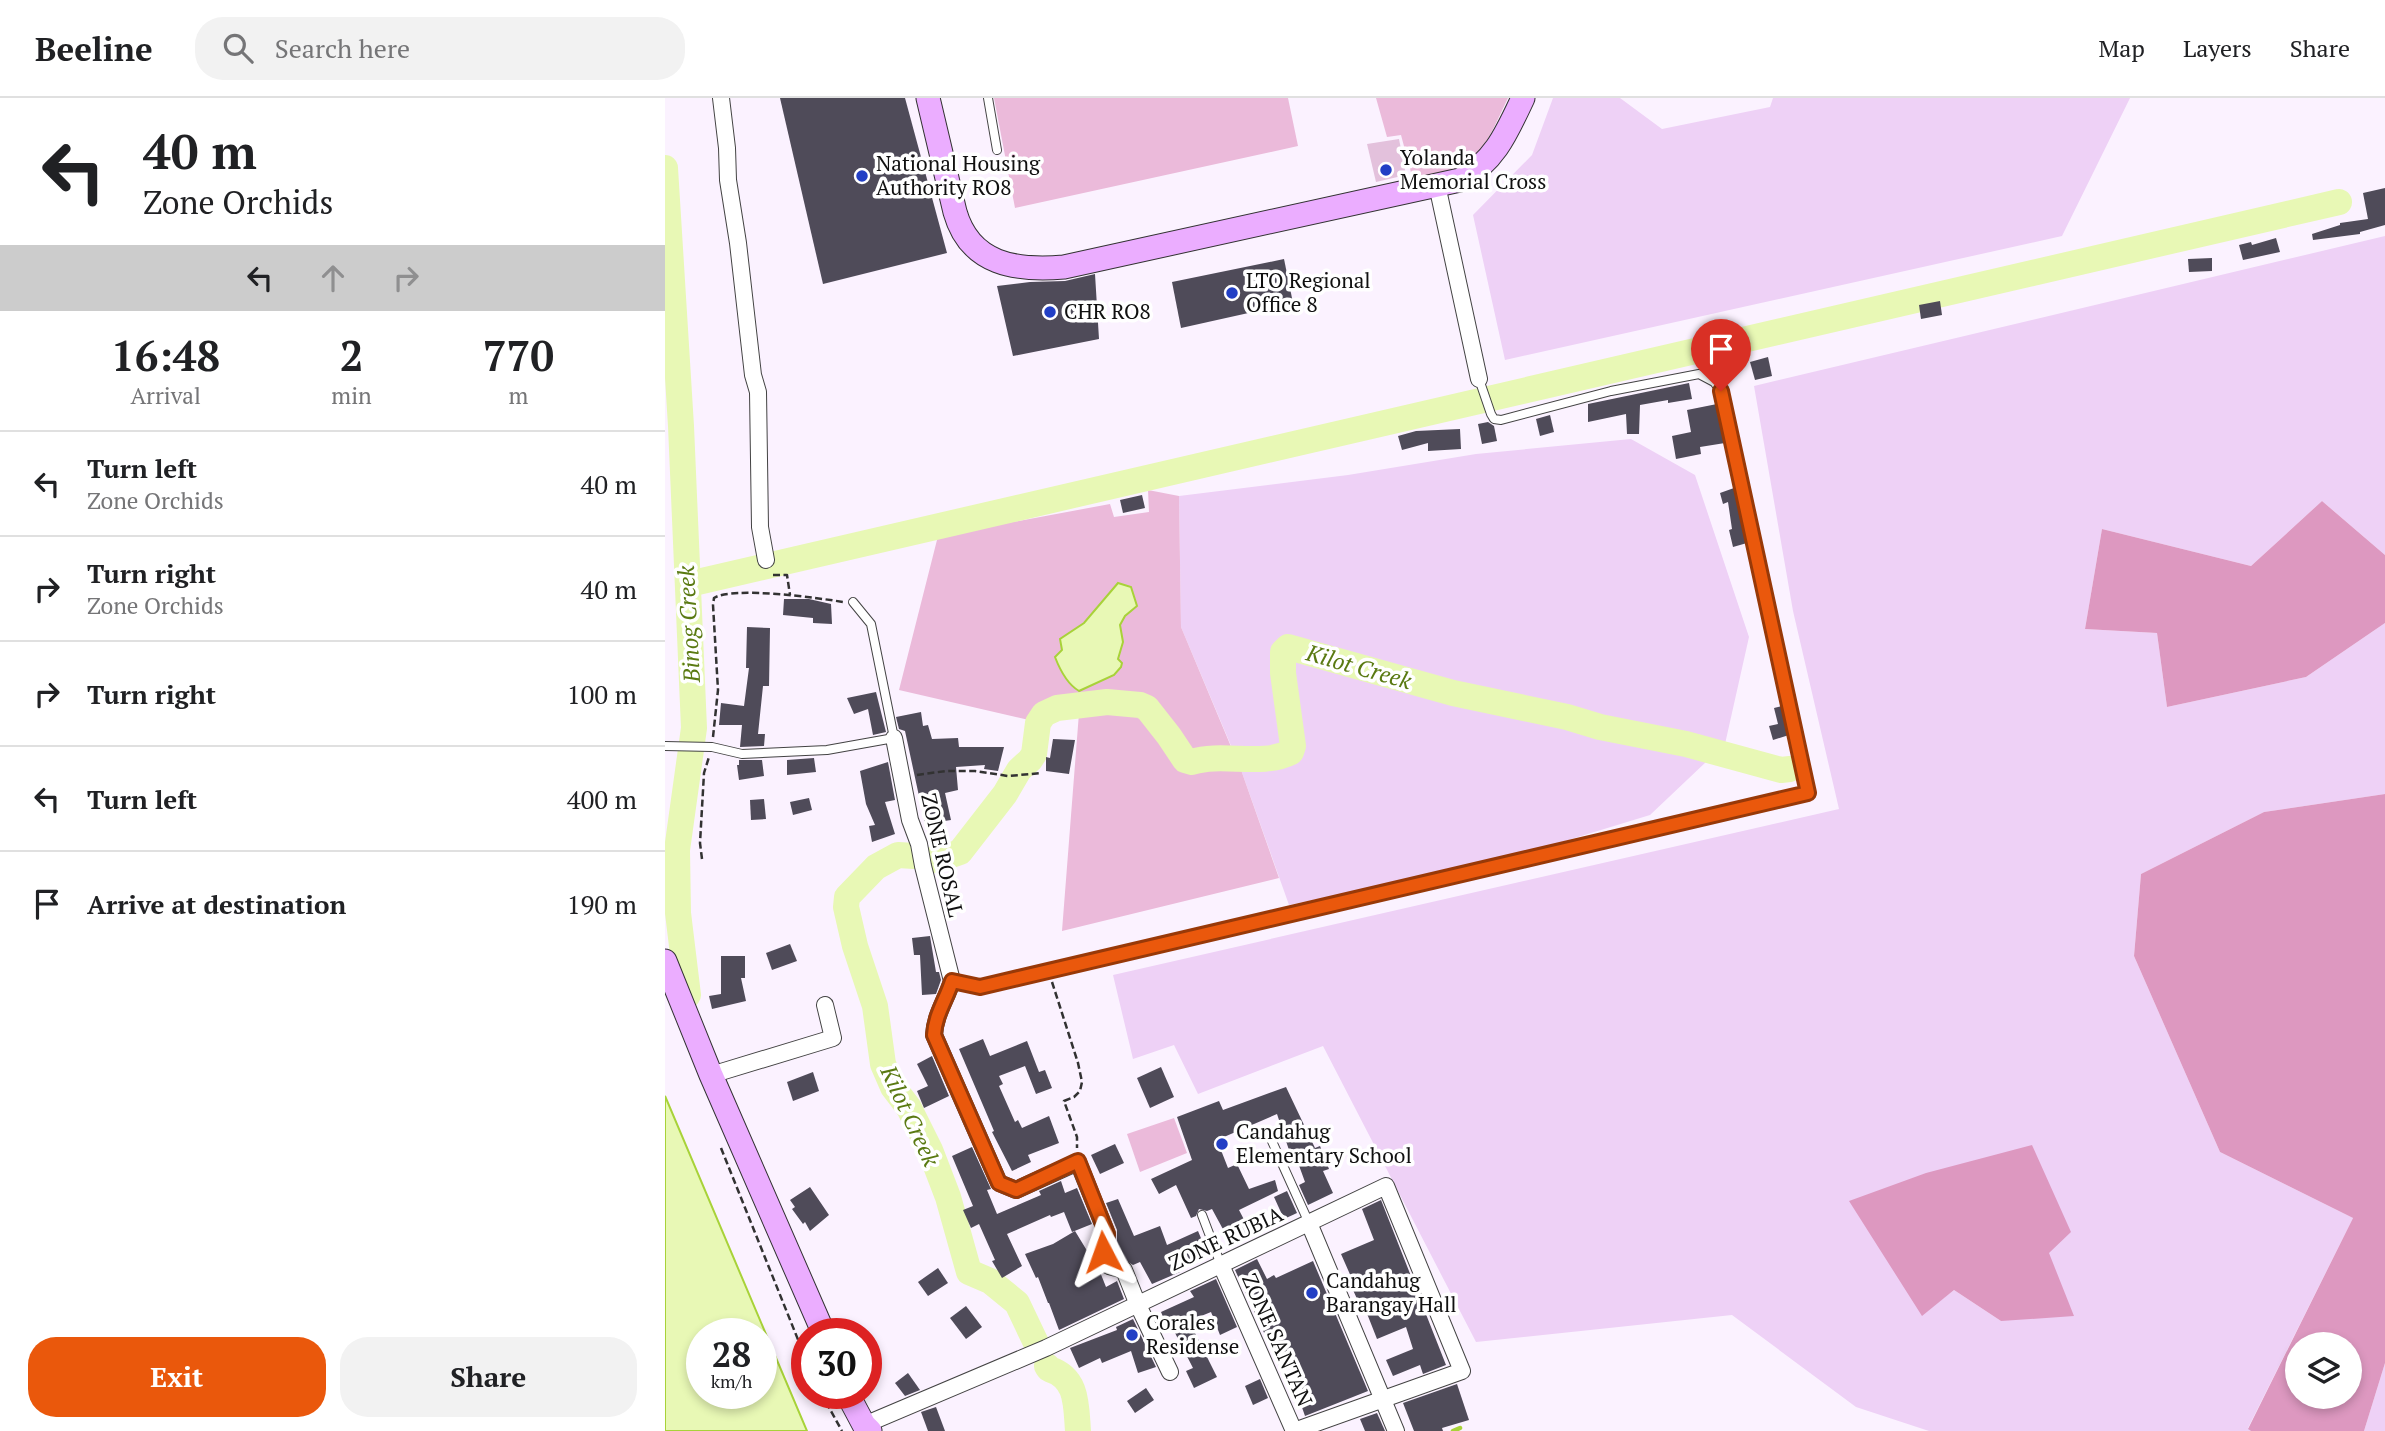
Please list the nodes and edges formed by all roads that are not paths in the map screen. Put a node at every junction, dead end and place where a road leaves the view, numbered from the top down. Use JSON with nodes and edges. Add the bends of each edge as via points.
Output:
{"nodes":[{"id":1,"x":721,"y":98,"type":"edge"},
{"id":2,"x":928,"y":98,"type":"edge"},
{"id":3,"x":988,"y":98,"type":"edge"},
{"id":4,"x":1523,"y":98,"type":"edge"},
{"id":5,"x":997,"y":150,"type":"dead end"},
{"id":6,"x":1437,"y":185,"type":"junction"},
{"id":7,"x":1479,"y":379,"type":"joint"},
{"id":8,"x":768,"y":568,"type":"road end"},
{"id":9,"x":853,"y":602,"type":"road end"},
{"id":10,"x":894,"y":738,"type":"junction"},
{"id":11,"x":665,"y":746,"type":"edge"},
{"id":12,"x":665,"y":961,"type":"edge"},
{"id":13,"x":952,"y":981,"type":"junction"},
{"id":14,"x":825,"y":1005,"type":"dead end"},
{"id":15,"x":711,"y":1075,"type":"junction"},
{"id":16,"x":1271,"y":1139,"type":"dead end"},
{"id":17,"x":1202,"y":1214,"type":"dead end"},
{"id":18,"x":1309,"y":1223,"type":"junction"},
{"id":19,"x":1221,"y":1265,"type":"junction"},
{"id":20,"x":1137,"y":1305,"type":"junction"},
{"id":21,"x":817,"y":1318,"type":"edge"},
{"id":22,"x":1170,"y":1372,"type":"dead end"},
{"id":23,"x":1384,"y":1398,"type":"junction"},
{"id":24,"x":853,"y":1409,"type":"edge"},
{"id":25,"x":859,"y":1429,"type":"edge"},
{"id":26,"x":1294,"y":1431,"type":"edge"},
{"id":27,"x":1396,"y":1431,"type":"edge"}],
"edges":[{"from":1,"to":8,"type":"street","via":[[758,392],[760,527]]},
{"from":2,"to":6,"type":"street","via":[[960,229],[988,257],[1020,267],[1064,267]]},
{"from":3,"to":5,"type":"lane"},
{"from":4,"to":6,"type":"street","via":[[1503,140],[1482,167],[1459,180]]},
{"from":6,"to":7,"type":"street"},
{"from":7,"to":13,"type":"lane","via":[[1491,414],[1501,420],[1699,374],[1714,382],[1721,391],[1808,793],[980,987]]},
{"from":9,"to":10,"type":"lane","name":"ZONE ROSAL","via":[[871,624]]},
{"from":10,"to":11,"type":"lane","via":[[827,750],[742,754],[712,747]]},
{"from":10,"to":13,"type":"street","name":"ZONE ROSAL"},
{"from":12,"to":15,"type":"street"},
{"from":13,"to":20,"type":"street","via":[[935,1020],[934,1035],[999,1183],[1016,1190],[1078,1161],[1107,1234],[1103,1257],[1109,1266],[1124,1270]]},
{"from":14,"to":15,"type":"street","via":[[833,1038]]},
{"from":15,"to":21,"type":"street"},
{"from":16,"to":18,"type":"lane"},
{"from":17,"to":19,"type":"lane"},
{"from":18,"to":19,"type":"street","name":"ZONE RUBIA"},
{"from":18,"to":23,"type":"street"},
{"from":18,"to":23,"type":"street","name":"ZONE RUBIA","via":[[1386,1186],[1462,1371]]},
{"from":19,"to":20,"type":"street","name":"ZONE RUBIA"},
{"from":19,"to":26,"type":"street","name":"ZONE SANTAN"},
{"from":20,"to":22,"type":"street"},
{"from":20,"to":25,"type":"street","name":"ZONE RUBIA"},
{"from":23,"to":26,"type":"street"},
{"from":23,"to":27,"type":"street"},
{"from":24,"to":25,"type":"street"}]}
